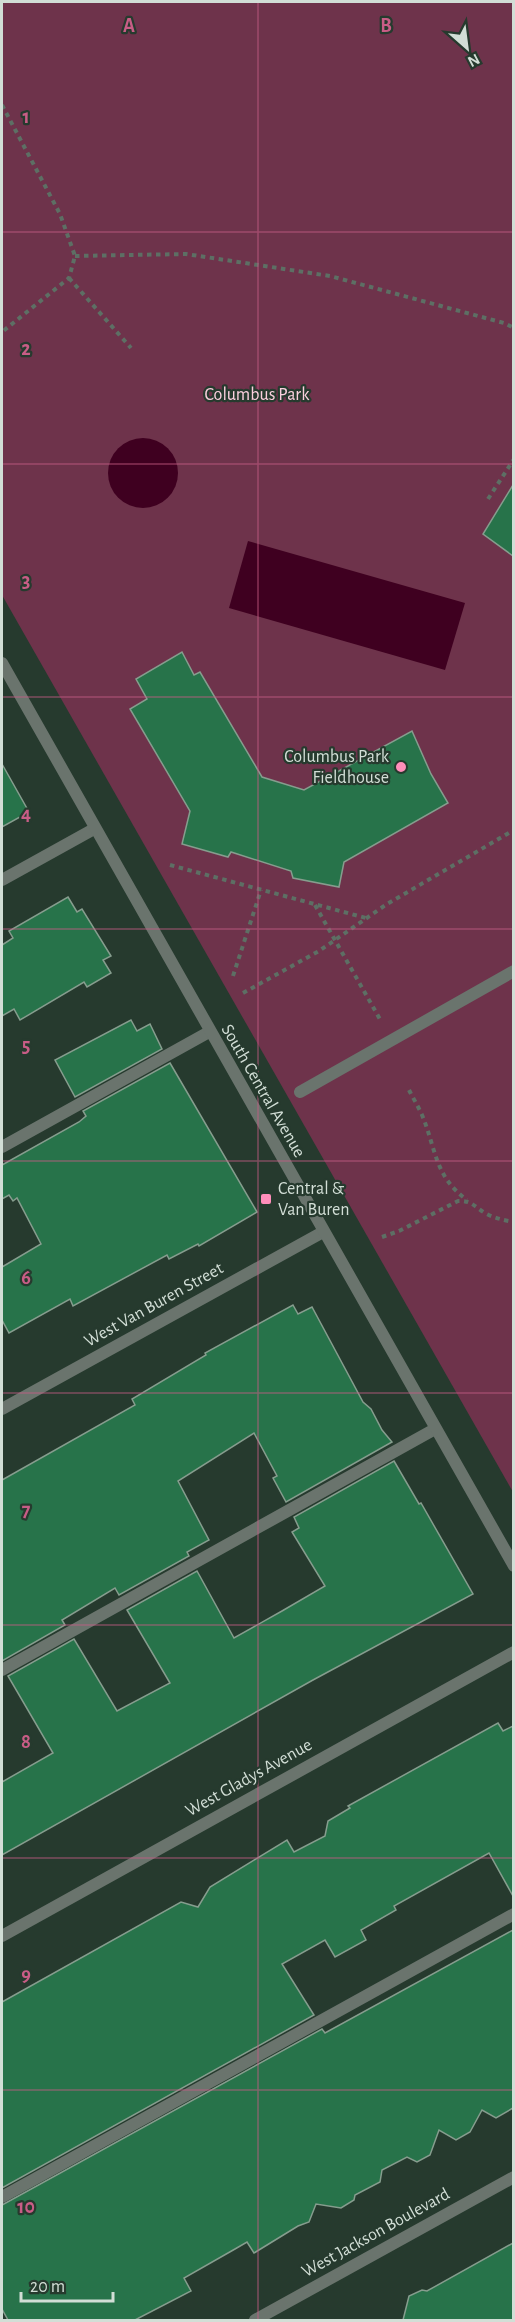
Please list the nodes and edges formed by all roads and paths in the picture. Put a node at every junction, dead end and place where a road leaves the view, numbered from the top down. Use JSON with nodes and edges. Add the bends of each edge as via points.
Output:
{"nodes":[{"id":1,"x":2,"y":105,"type":"edge"},
{"id":2,"x":75,"y":256,"type":"junction"},
{"id":3,"x":69,"y":278,"type":"junction"},
{"id":4,"x":513,"y":328,"type":"edge"},
{"id":5,"x":2,"y":332,"type":"edge"},
{"id":6,"x":131,"y":348,"type":"dead end"},
{"id":7,"x":513,"y":459,"type":"edge"},
{"id":8,"x":488,"y":499,"type":"dead end"},
{"id":9,"x":2,"y":663,"type":"edge"},
{"id":10,"x":94,"y":829,"type":"junction"},
{"id":11,"x":513,"y":830,"type":"edge"},
{"id":12,"x":170,"y":865,"type":"dead end"},
{"id":13,"x":2,"y":880,"type":"edge"},
{"id":14,"x":261,"y":890,"type":"junction"},
{"id":15,"x":315,"y":904,"type":"junction"},
{"id":16,"x":366,"y":918,"type":"junction"},
{"id":17,"x":335,"y":940,"type":"junction"},
{"id":18,"x":513,"y":971,"type":"edge"},
{"id":19,"x":233,"y":976,"type":"dead end"},
{"id":20,"x":243,"y":993,"type":"dead end"},
{"id":21,"x":382,"y":1023,"type":"dead end"},
{"id":22,"x":209,"y":1032,"type":"junction"},
{"id":23,"x":409,"y":1090,"type":"dead end"},
{"id":24,"x":300,"y":1092,"type":"dead end"},
{"id":25,"x":2,"y":1147,"type":"edge"},
{"id":26,"x":467,"y":1200,"type":"junction"},
{"id":27,"x":513,"y":1222,"type":"edge"},
{"id":28,"x":323,"y":1232,"type":"junction"},
{"id":29,"x":382,"y":1237,"type":"dead end"},
{"id":30,"x":2,"y":1409,"type":"edge"},
{"id":31,"x":435,"y":1428,"type":"junction"},
{"id":32,"x":513,"y":1566,"type":"edge"},
{"id":33,"x":513,"y":1652,"type":"edge"},
{"id":34,"x":2,"y":1670,"type":"edge"},
{"id":35,"x":513,"y":1914,"type":"edge"},
{"id":36,"x":2,"y":1936,"type":"edge"},
{"id":37,"x":513,"y":2177,"type":"edge"},
{"id":38,"x":2,"y":2197,"type":"edge"},
{"id":39,"x":255,"y":2320,"type":"edge"}],
"edges":[{"from":1,"to":2,"type":"path","via":[[60,214]]},
{"from":2,"to":3,"type":"path"},
{"from":2,"to":4,"type":"path","via":[[186,254],[330,276]]},
{"from":3,"to":5,"type":"path"},
{"from":3,"to":6,"type":"path"},
{"from":7,"to":8,"type":"path"},
{"from":9,"to":10,"type":"street","name":"South Central Avenue"},
{"from":10,"to":13,"type":"street"},
{"from":10,"to":22,"type":"street","name":"South Central Avenue"},
{"from":11,"to":16,"type":"path"},
{"from":12,"to":14,"type":"path"},
{"from":14,"to":15,"type":"path"},
{"from":14,"to":19,"type":"path"},
{"from":15,"to":16,"type":"path"},
{"from":15,"to":17,"type":"path"},
{"from":16,"to":17,"type":"path"},
{"from":17,"to":20,"type":"path"},
{"from":17,"to":21,"type":"path"},
{"from":18,"to":24,"type":"street"},
{"from":22,"to":25,"type":"street"},
{"from":22,"to":28,"type":"street","name":"South Central Avenue"},
{"from":23,"to":26,"type":"path","via":[[438,1166]]},
{"from":26,"to":27,"type":"path","via":[[485,1213]]},
{"from":26,"to":29,"type":"path"},
{"from":28,"to":30,"type":"street","name":"West Van Buren Street"},
{"from":28,"to":31,"type":"street","name":"South Central Avenue"},
{"from":31,"to":32,"type":"street","name":"South Central Avenue"},
{"from":31,"to":34,"type":"street"},
{"from":33,"to":36,"type":"street","name":"West Gladys Avenue"},
{"from":35,"to":38,"type":"street"},
{"from":37,"to":39,"type":"street","name":"West Jackson Boulevard"}]}
